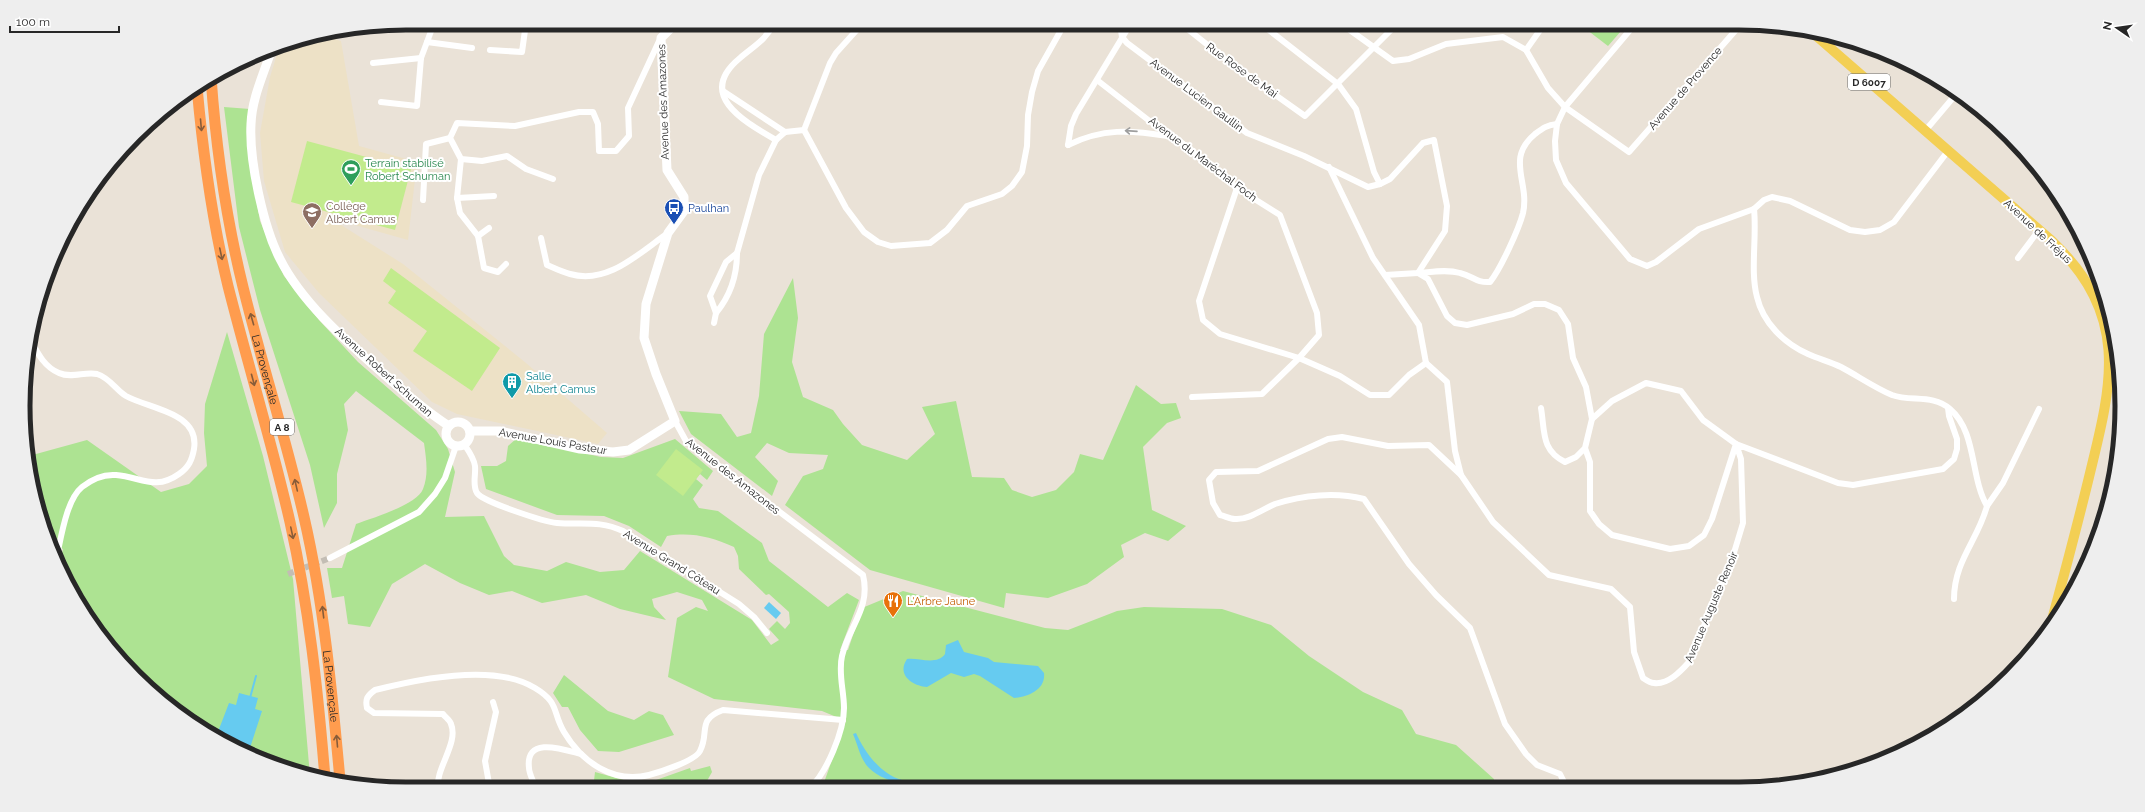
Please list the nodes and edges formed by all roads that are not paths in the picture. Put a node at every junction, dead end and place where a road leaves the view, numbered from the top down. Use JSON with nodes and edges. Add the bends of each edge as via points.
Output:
{"nodes":[{"id":1,"x":432,"y":30,"type":"edge"},
{"id":2,"x":525,"y":30,"type":"edge"},
{"id":3,"x":669,"y":30,"type":"edge"},
{"id":4,"x":771,"y":30,"type":"edge"},
{"id":5,"x":857,"y":30,"type":"edge"},
{"id":6,"x":1061,"y":30,"type":"edge"},
{"id":7,"x":1121,"y":30,"type":"edge"},
{"id":8,"x":1126,"y":30,"type":"edge"},
{"id":9,"x":1189,"y":30,"type":"edge"},
{"id":10,"x":1269,"y":30,"type":"edge"},
{"id":11,"x":1349,"y":30,"type":"edge"},
{"id":12,"x":1392,"y":30,"type":"edge"},
{"id":13,"x":1540,"y":30,"type":"edge"},
{"id":14,"x":1630,"y":30,"type":"edge"},
{"id":15,"x":1736,"y":30,"type":"edge"},
{"id":16,"x":1122,"y":36,"type":"junction"},
{"id":17,"x":661,"y":38,"type":"junction"},
{"id":18,"x":1821,"y":39,"type":"edge"},
{"id":19,"x":427,"y":42,"type":"junction"},
{"id":20,"x":472,"y":48,"type":"dead end"},
{"id":21,"x":1374,"y":49,"type":"junction"},
{"id":22,"x":490,"y":50,"type":"dead end"},
{"id":23,"x":1526,"y":50,"type":"junction"},
{"id":24,"x":269,"y":56,"type":"edge"},
{"id":25,"x":421,"y":58,"type":"junction"},
{"id":26,"x":373,"y":63,"type":"dead end"},
{"id":27,"x":1097,"y":80,"type":"junction"},
{"id":28,"x":212,"y":84,"type":"edge"},
{"id":29,"x":1338,"y":84,"type":"junction"},
{"id":30,"x":723,"y":91,"type":"junction"},
{"id":31,"x":197,"y":93,"type":"edge"},
{"id":32,"x":1953,"y":97,"type":"edge"},
{"id":33,"x":381,"y":102,"type":"dead end"},
{"id":34,"x":1565,"y":107,"type":"junction"},
{"id":35,"x":1557,"y":124,"type":"junction"},
{"id":36,"x":804,"y":130,"type":"junction"},
{"id":37,"x":1925,"y":131,"type":"junction"},
{"id":38,"x":784,"y":132,"type":"junction"},
{"id":39,"x":1170,"y":137,"type":"junction"},
{"id":40,"x":450,"y":138,"type":"junction"},
{"id":41,"x":776,"y":140,"type":"junction"},
{"id":42,"x":1948,"y":151,"type":"junction"},
{"id":43,"x":462,"y":159,"type":"junction"},
{"id":44,"x":1328,"y":167,"type":"junction"},
{"id":45,"x":553,"y":179,"type":"dead end"},
{"id":46,"x":1380,"y":184,"type":"junction"},
{"id":47,"x":1237,"y":188,"type":"junction"},
{"id":48,"x":494,"y":196,"type":"dead end"},
{"id":49,"x":457,"y":198,"type":"junction"},
{"id":50,"x":423,"y":200,"type":"dead end"},
{"id":51,"x":1754,"y":209,"type":"junction"},
{"id":52,"x":489,"y":228,"type":"dead end"},
{"id":53,"x":2039,"y":230,"type":"junction"},
{"id":54,"x":668,"y":233,"type":"junction"},
{"id":55,"x":478,"y":236,"type":"junction"},
{"id":56,"x":541,"y":238,"type":"dead end"},
{"id":57,"x":737,"y":253,"type":"junction"},
{"id":58,"x":2018,"y":258,"type":"dead end"},
{"id":59,"x":506,"y":264,"type":"dead end"},
{"id":60,"x":1418,"y":273,"type":"junction"},
{"id":61,"x":1385,"y":275,"type":"junction"},
{"id":62,"x":716,"y":313,"type":"junction"},
{"id":63,"x":714,"y":323,"type":"dead end"},
{"id":64,"x":34,"y":348,"type":"edge"},
{"id":65,"x":1299,"y":358,"type":"junction"},
{"id":66,"x":1426,"y":363,"type":"junction"},
{"id":67,"x":1192,"y":397,"type":"dead end"},
{"id":68,"x":1541,"y":408,"type":"dead end"},
{"id":69,"x":1948,"y":408,"type":"junction"},
{"id":70,"x":2039,"y":409,"type":"dead end"},
{"id":71,"x":1592,"y":418,"type":"junction"},
{"id":72,"x":675,"y":421,"type":"junction"},
{"id":73,"x":449,"y":426,"type":"junction"},
{"id":74,"x":470,"y":431,"type":"junction"},
{"id":75,"x":1736,"y":444,"type":"junction"},
{"id":76,"x":460,"y":445,"type":"junction"},
{"id":77,"x":1585,"y":448,"type":"junction"},
{"id":78,"x":1461,"y":475,"type":"junction"},
{"id":79,"x":1987,"y":506,"type":"junction"},
{"id":80,"x":58,"y":549,"type":"edge"},
{"id":81,"x":330,"y":558,"type":"tunnel mouth"},
{"id":82,"x":1954,"y":599,"type":"dead end"},
{"id":83,"x":2054,"y":611,"type":"edge"},
{"id":84,"x":767,"y":633,"type":"dead end"},
{"id":85,"x":493,"y":702,"type":"dead end"},
{"id":86,"x":843,"y":720,"type":"junction"},
{"id":87,"x":581,"y":754,"type":"junction"},
{"id":88,"x":325,"y":773,"type":"edge"},
{"id":89,"x":340,"y":776,"type":"edge"},
{"id":90,"x":439,"y":782,"type":"edge"},
{"id":91,"x":489,"y":782,"type":"edge"},
{"id":92,"x":533,"y":782,"type":"edge"},
{"id":93,"x":814,"y":782,"type":"edge"},
{"id":94,"x":1564,"y":782,"type":"edge"}],
"edges":[{"from":1,"to":19,"type":"street"},
{"from":2,"to":22,"type":"street","via":[[522,52]]},
{"from":3,"to":17,"type":"street","name":"Avenue des Amazones"},
{"from":4,"to":30,"type":"street","via":[[731,67],[725,76]]},
{"from":5,"to":36,"type":"street","via":[[830,63]]},
{"from":6,"to":36,"type":"street","via":[[1038,71],[1032,92],[1022,172],[1012,186],[1002,194],[968,206],[947,230],[930,243],[891,246],[878,242],[864,232],[846,208]]},
{"from":7,"to":16,"type":"street"},
{"from":8,"to":16,"type":"street"},
{"from":9,"to":29,"type":"street","name":"Rue Rose de Mai","via":[[1305,116]]},
{"from":10,"to":29,"type":"street"},
{"from":11,"to":21,"type":"street"},
{"from":12,"to":21,"type":"street"},
{"from":13,"to":23,"type":"street"},
{"from":14,"to":34,"type":"street"},
{"from":15,"to":34,"type":"street","name":"Avenue de Provence","via":[[1629,152]]},
{"from":16,"to":27,"type":"street"},
{"from":16,"to":44,"type":"street","name":"Avenue Lucien Gaullin","via":[[1127,43],[1247,133]]},
{"from":17,"to":40,"type":"street","via":[[628,108],[629,136],[616,151],[599,151],[598,124],[593,112],[579,112],[515,126],[457,123]]},
{"from":17,"to":54,"type":"street","name":"Avenue des Amazones","via":[[666,170],[684,197],[684,211]]},
{"from":18,"to":37,"type":"main road","name":"Avenue de Fréjus","number":"D 6007"},
{"from":19,"to":20,"type":"street"},
{"from":19,"to":25,"type":"street"},
{"from":21,"to":23,"type":"street","via":[[1393,61],[1409,59],[1446,44],[1503,37]]},
{"from":21,"to":29,"type":"street"},
{"from":23,"to":34,"type":"street","via":[[1548,88]]},
{"from":24,"to":73,"type":"street","name":"Avenue Robert Schuman","via":[[254,98],[251,142],[256,180],[271,238],[280,259],[316,309],[356,349],[417,404]]},
{"from":25,"to":26,"type":"street"},
{"from":25,"to":33,"type":"street","via":[[417,106]]},
{"from":27,"to":39,"type":"street","name":"Avenue du Maréchal Foch"},
{"from":39,"to":27,"type":"street","one_way":true,"via":[[1118,130],[1068,145],[1076,114]]},
{"from":89,"to":28,"type":"highway","name":"La Provençale","number":"A 8","one_way":true,"via":[[320,596],[286,443],[243,288],[230,228],[218,157]]},
{"from":29,"to":46,"type":"street","via":[[1356,109],[1374,172]]},
{"from":30,"to":38,"type":"street"},
{"from":30,"to":41,"type":"street","via":[[724,100],[731,110]]},
{"from":31,"to":88,"type":"highway","name":"La Provençale","number":"A 8","one_way":true,"via":[[203,157],[228,285],[274,457],[306,599]]},
{"from":32,"to":37,"type":"street"},
{"from":34,"to":35,"type":"street"},
{"from":35,"to":51,"type":"street","via":[[1556,160],[1566,183],[1630,259],[1637,263],[1647,266],[1656,262],[1699,229]]},
{"from":35,"to":60,"type":"street","via":[[1547,125],[1523,147],[1519,157],[1523,214],[1498,273],[1490,282],[1480,283],[1462,273],[1451,271]]},
{"from":36,"to":38,"type":"street"},
{"from":37,"to":42,"type":"main road","name":"Avenue de Fréjus","number":"D 6007"},
{"from":38,"to":41,"type":"street"},
{"from":39,"to":47,"type":"street","name":"Avenue du Maréchal Foch","via":[[1182,142]]},
{"from":40,"to":43,"type":"street"},
{"from":40,"to":50,"type":"street","via":[[426,144]]},
{"from":41,"to":57,"type":"street","via":[[759,175]]},
{"from":42,"to":51,"type":"street","via":[[1894,222],[1880,230],[1850,230],[1780,197],[1764,200]]},
{"from":42,"to":53,"type":"main road","name":"Avenue de Fréjus","number":"D 6007"},
{"from":43,"to":45,"type":"street","via":[[482,160],[507,156],[526,169]]},
{"from":43,"to":49,"type":"street"},
{"from":44,"to":46,"type":"street","name":"Avenue Lucien Gaullin","via":[[1368,187]]},
{"from":44,"to":61,"type":"street","via":[[1363,238]]},
{"from":46,"to":60,"type":"street","via":[[1390,179],[1423,143],[1434,140],[1447,206],[1445,231]]},
{"from":47,"to":65,"type":"street","name":"Avenue du Maréchal Foch","via":[[1280,215],[1291,241],[1317,314],[1319,335]]},
{"from":47,"to":65,"type":"street","via":[[1199,301],[1203,320],[1220,334]]},
{"from":48,"to":49,"type":"street"},
{"from":49,"to":55,"type":"street","via":[[460,213]]},
{"from":51,"to":69,"type":"street","via":[[1756,297],[1764,317],[1775,330],[1790,344],[1807,354],[1839,366],[1891,395],[1925,398]]},
{"from":52,"to":55,"type":"street"},
{"from":53,"to":58,"type":"street"},
{"from":53,"to":83,"type":"main road","name":"Avenue de Fréjus","number":"D 6007","via":[[2065,254],[2087,282],[2104,321],[2110,361],[2109,386],[2102,425]]},
{"from":54,"to":56,"type":"street","via":[[616,270],[595,276],[571,275],[547,265]]},
{"from":54,"to":72,"type":"street","name":"Avenue des Amazones","via":[[646,304],[644,338]]},
{"from":55,"to":59,"type":"street","via":[[484,268],[498,272]]},
{"from":57,"to":62,"type":"street","via":[[737,272],[724,303]]},
{"from":57,"to":62,"type":"street","via":[[726,262],[710,296]]},
{"from":60,"to":61,"type":"street"},
{"from":60,"to":71,"type":"street","via":[[1428,279],[1447,316],[1455,323],[1467,325],[1513,314],[1534,304],[1545,304],[1559,310],[1568,324],[1573,358],[1586,387]]},
{"from":61,"to":66,"type":"street","via":[[1419,326]]},
{"from":62,"to":63,"type":"street"},
{"from":64,"to":80,"type":"street","via":[[47,366],[59,373],[74,376],[96,374],[105,377],[126,396],[173,414],[188,425],[195,442],[192,461],[184,471],[170,480],[158,483],[116,475],[97,477],[81,487],[66,513]]},
{"from":65,"to":66,"type":"street","via":[[1340,376],[1370,394],[1389,395],[1409,375]]},
{"from":65,"to":67,"type":"street","name":"Avenue du Maréchal Foch","via":[[1262,394]]},
{"from":66,"to":78,"type":"street","via":[[1447,382],[1455,451]]},
{"from":68,"to":77,"type":"street","via":[[1548,449],[1555,457],[1565,462],[1576,457]]},
{"from":69,"to":75,"type":"street","via":[[1957,439],[1957,449],[1954,459],[1943,469],[1853,485],[1838,483]]},
{"from":69,"to":79,"type":"street","via":[[1961,423],[1981,497]]},
{"from":70,"to":79,"type":"street","via":[[2003,483]]},
{"from":71,"to":75,"type":"street","via":[[1612,401],[1646,383],[1681,391],[1703,420]]},
{"from":71,"to":77,"type":"street"},
{"from":72,"to":74,"type":"street","name":"Avenue Louis Pasteur","via":[[629,450],[613,452],[580,449],[500,431]]},
{"from":72,"to":86,"type":"street","name":"Avenue des Amazones","via":[[686,441],[863,575],[865,598],[842,656]]},
{"from":73,"to":74,"type":"street","via":[[459,422],[466,425]]},
{"from":73,"to":76,"type":"street","via":[[446,429],[448,442]]},
{"from":74,"to":76,"type":"street","via":[[469,438]]},
{"from":75,"to":77,"type":"street","via":[[1712,519],[1704,535],[1689,546],[1670,549],[1612,535],[1599,524],[1590,511],[1590,462]]},
{"from":75,"to":78,"type":"street","name":"Avenue Auguste Renoir","via":[[1741,459],[1743,523],[1734,556],[1689,662],[1674,676],[1655,683],[1642,678],[1634,652],[1630,607],[1611,588],[1549,575],[1493,522]]},
{"from":76,"to":81,"type":"street","via":[[445,478],[419,512]]},
{"from":76,"to":84,"type":"street","name":"Avenue Grand Côteau","via":[[475,465],[476,487],[482,497],[493,503],[556,523],[594,522],[623,531],[739,604]]},
{"from":78,"to":94,"type":"street","name":"Avenue Auguste Renoir","via":[[1429,445],[1388,446],[1342,437],[1328,439],[1258,471],[1216,472],[1209,480],[1213,503],[1220,515],[1236,519],[1276,504],[1314,497],[1346,494],[1364,498],[1408,564],[1436,596],[1470,628],[1505,724],[1537,765],[1560,774]]},
{"from":79,"to":82,"type":"street","via":[[1984,518],[1964,554],[1954,585]]},
{"from":85,"to":91,"type":"street","via":[[496,712],[485,761]]},
{"from":86,"to":87,"type":"street","via":[[723,710],[712,714],[704,727],[700,751],[694,758],[650,775],[632,778],[619,777],[600,770]]},
{"from":86,"to":93,"type":"street","via":[[828,762]]},
{"from":87,"to":90,"type":"street","via":[[563,732],[553,702],[535,687],[506,677],[476,675],[429,679],[382,688],[368,695],[365,701],[367,708],[381,714],[443,714],[451,723],[453,735]]},
{"from":87,"to":92,"type":"street","via":[[551,747],[541,747],[534,751],[528,767]]}]}
